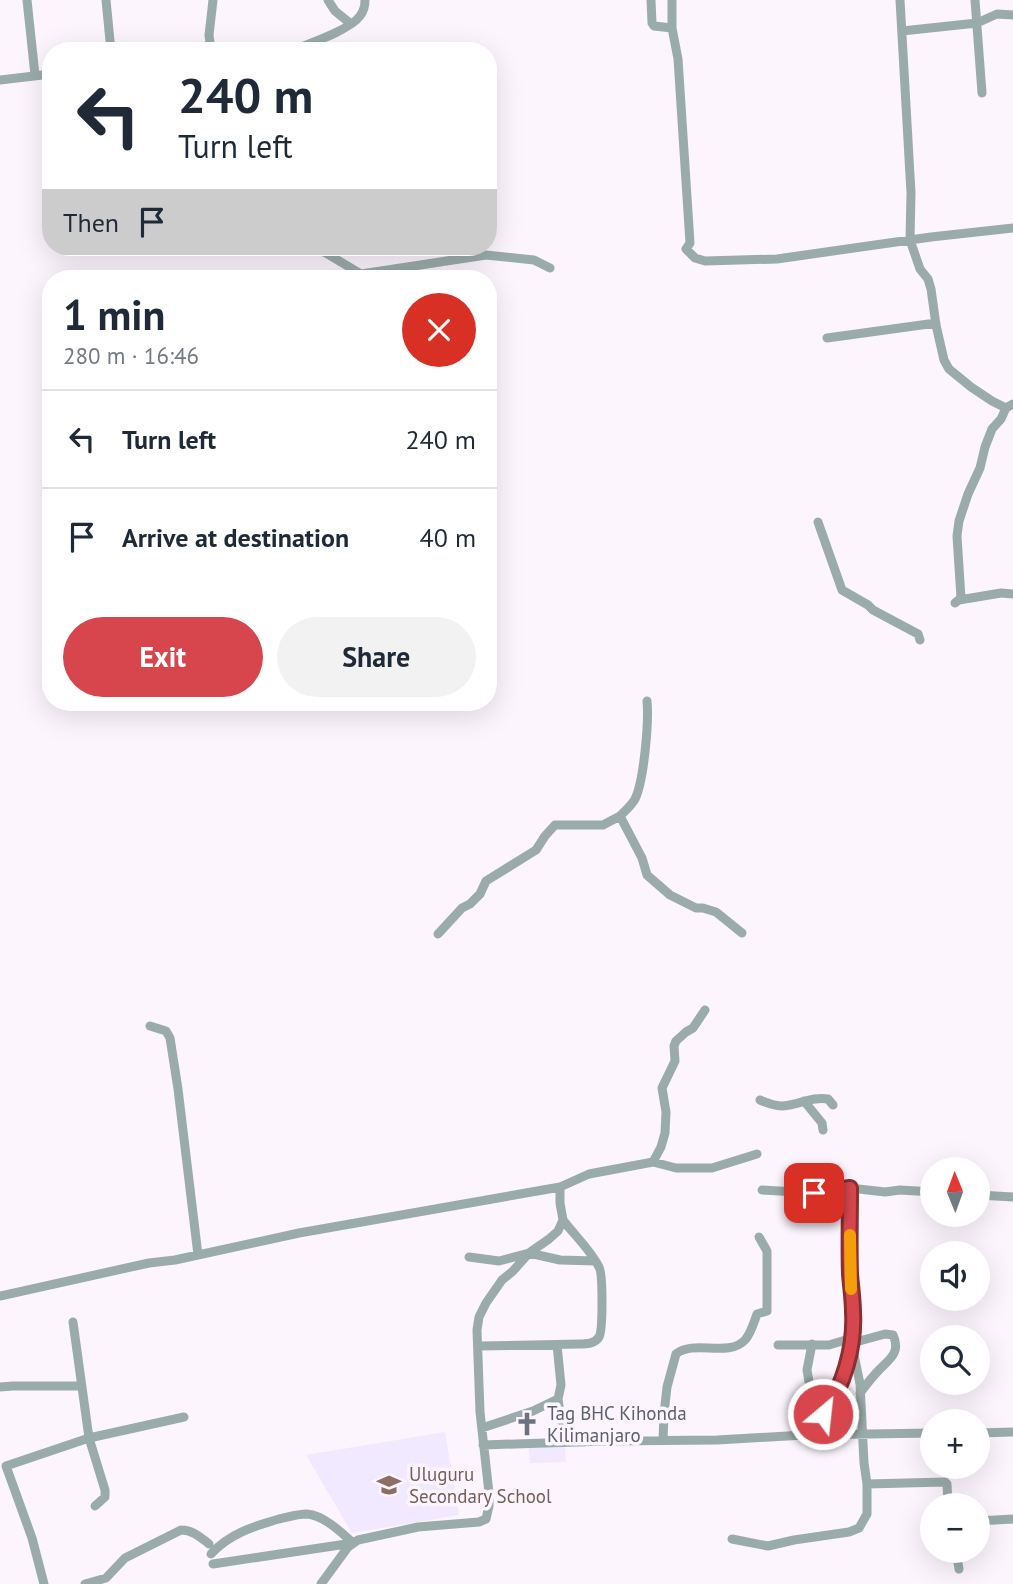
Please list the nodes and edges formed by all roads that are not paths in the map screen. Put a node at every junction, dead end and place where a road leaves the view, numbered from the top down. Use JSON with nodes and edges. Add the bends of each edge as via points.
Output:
{"nodes":[{"id":1,"x":27,"y":0,"type":"edge"},
{"id":2,"x":106,"y":0,"type":"edge"},
{"id":3,"x":213,"y":0,"type":"edge"},
{"id":4,"x":328,"y":0,"type":"edge"},
{"id":5,"x":365,"y":0,"type":"edge"},
{"id":6,"x":651,"y":0,"type":"edge"},
{"id":7,"x":672,"y":0,"type":"edge"},
{"id":8,"x":901,"y":0,"type":"edge"},
{"id":9,"x":975,"y":0,"type":"edge"},
{"id":10,"x":1013,"y":15,"type":"edge"},
{"id":11,"x":977,"y":23,"type":"junction"},
{"id":12,"x":351,"y":24,"type":"junction"},
{"id":13,"x":672,"y":28,"type":"junction"},
{"id":14,"x":902,"y":31,"type":"junction"},
{"id":15,"x":110,"y":42,"type":"edge"},
{"id":16,"x":210,"y":42,"type":"edge"},
{"id":17,"x":311,"y":42,"type":"edge"},
{"id":18,"x":34,"y":75,"type":"junction"},
{"id":19,"x":42,"y":75,"type":"edge"},
{"id":20,"x":0,"y":80,"type":"edge"},
{"id":21,"x":982,"y":93,"type":"dead end"},
{"id":22,"x":1013,"y":228,"type":"edge"},
{"id":23,"x":910,"y":240,"type":"junction"},
{"id":24,"x":331,"y":256,"type":"edge"},
{"id":25,"x":479,"y":256,"type":"edge"},
{"id":26,"x":496,"y":256,"type":"edge"},
{"id":27,"x":550,"y":268,"type":"dead end"},
{"id":28,"x":354,"y":270,"type":"edge"},
{"id":29,"x":387,"y":270,"type":"edge"},
{"id":30,"x":936,"y":323,"type":"junction"},
{"id":31,"x":827,"y":338,"type":"dead end"},
{"id":32,"x":1010,"y":406,"type":"edge"},
{"id":33,"x":818,"y":522,"type":"dead end"},
{"id":34,"x":1013,"y":594,"type":"edge"},
{"id":35,"x":920,"y":640,"type":"dead end"},
{"id":36,"x":647,"y":701,"type":"dead end"},
{"id":37,"x":620,"y":816,"type":"junction"},
{"id":38,"x":741,"y":933,"type":"dead end"},
{"id":39,"x":438,"y":934,"type":"dead end"},
{"id":40,"x":705,"y":1010,"type":"dead end"},
{"id":41,"x":150,"y":1026,"type":"dead end"},
{"id":42,"x":760,"y":1100,"type":"dead end"},
{"id":43,"x":804,"y":1101,"type":"junction"},
{"id":44,"x":833,"y":1105,"type":"dead end"},
{"id":45,"x":823,"y":1130,"type":"dead end"},
{"id":46,"x":757,"y":1154,"type":"dead end"},
{"id":47,"x":653,"y":1162,"type":"junction"},
{"id":48,"x":560,"y":1187,"type":"junction"},
{"id":49,"x":850,"y":1188,"type":"junction"},
{"id":50,"x":762,"y":1190,"type":"dead end"},
{"id":51,"x":920,"y":1191,"type":"edge"},
{"id":52,"x":990,"y":1196,"type":"edge"},
{"id":53,"x":1013,"y":1197,"type":"edge"},
{"id":54,"x":563,"y":1220,"type":"junction"},
{"id":55,"x":759,"y":1237,"type":"dead end"},
{"id":56,"x":529,"y":1253,"type":"junction"},
{"id":57,"x":198,"y":1255,"type":"junction"},
{"id":58,"x":469,"y":1257,"type":"dead end"},
{"id":59,"x":595,"y":1261,"type":"junction"},
{"id":60,"x":0,"y":1296,"type":"edge"},
{"id":61,"x":73,"y":1322,"type":"dead end"},
{"id":62,"x":852,"y":1342,"type":"junction"},
{"id":63,"x":812,"y":1344,"type":"junction"},
{"id":64,"x":557,"y":1345,"type":"junction"},
{"id":65,"x":778,"y":1345,"type":"dead end"},
{"id":66,"x":479,"y":1346,"type":"junction"},
{"id":67,"x":0,"y":1387,"type":"edge"},
{"id":68,"x":81,"y":1387,"type":"junction"},
{"id":69,"x":860,"y":1393,"type":"junction"},
{"id":70,"x":558,"y":1399,"type":"junction"},
{"id":71,"x":184,"y":1417,"type":"dead end"},
{"id":72,"x":482,"y":1428,"type":"junction"},
{"id":73,"x":1013,"y":1432,"type":"edge"},
{"id":74,"x":920,"y":1433,"type":"edge"},
{"id":75,"x":990,"y":1433,"type":"edge"},
{"id":76,"x":804,"y":1435,"type":"junction"},
{"id":77,"x":863,"y":1435,"type":"junction"},
{"id":78,"x":89,"y":1438,"type":"junction"},
{"id":79,"x":663,"y":1440,"type":"junction"},
{"id":80,"x":583,"y":1442,"type":"junction"},
{"id":81,"x":483,"y":1446,"type":"junction"},
{"id":82,"x":3,"y":1467,"type":"edge"},
{"id":83,"x":867,"y":1484,"type":"junction"},
{"id":84,"x":947,"y":1493,"type":"edge"},
{"id":85,"x":95,"y":1506,"type":"dead end"},
{"id":86,"x":1013,"y":1519,"type":"edge"},
{"id":87,"x":990,"y":1520,"type":"edge"},
{"id":88,"x":733,"y":1539,"type":"dead end"},
{"id":89,"x":353,"y":1543,"type":"junction"},
{"id":90,"x":211,"y":1554,"type":"junction"},
{"id":91,"x":959,"y":1563,"type":"edge"},
{"id":92,"x":960,"y":1569,"type":"dead end"},
{"id":93,"x":44,"y":1584,"type":"edge"},
{"id":94,"x":85,"y":1584,"type":"edge"},
{"id":95,"x":321,"y":1584,"type":"edge"}],
"edges":[{"from":1,"to":18,"type":"street"},
{"from":2,"to":15,"type":"street"},
{"from":3,"to":16,"type":"street"},
{"from":4,"to":12,"type":"street"},
{"from":5,"to":12,"type":"street","via":[[360,16]]},
{"from":6,"to":13,"type":"street","via":[[653,26]]},
{"from":7,"to":13,"type":"street"},
{"from":8,"to":14,"type":"street"},
{"from":9,"to":11,"type":"street"},
{"from":10,"to":11,"type":"street","via":[[997,14]]},
{"from":11,"to":14,"type":"street"},
{"from":11,"to":21,"type":"street"},
{"from":12,"to":17,"type":"street"},
{"from":13,"to":23,"type":"street","via":[[687,179],[690,243],[685,249],[695,258],[777,259]]},
{"from":14,"to":23,"type":"street"},
{"from":18,"to":19,"type":"street"},
{"from":18,"to":20,"type":"street"},
{"from":22,"to":23,"type":"street"},
{"from":23,"to":30,"type":"street","via":[[928,279]]},
{"from":24,"to":28,"type":"street"},
{"from":25,"to":29,"type":"street"},
{"from":26,"to":27,"type":"street","via":[[534,260]]},
{"from":30,"to":31,"type":"street"},
{"from":30,"to":32,"type":"street","via":[[949,369],[992,401]]},
{"from":32,"to":34,"type":"street","via":[[992,429],[959,521],[961,598],[957,601]]},
{"from":33,"to":35,"type":"street","via":[[842,590],[918,634]]},
{"from":36,"to":37,"type":"street","via":[[642,775],[635,799]]},
{"from":37,"to":38,"type":"street","via":[[647,875],[670,895],[716,912]]},
{"from":37,"to":39,"type":"street","via":[[603,825],[555,825],[536,850],[485,881],[480,894]]},
{"from":40,"to":47,"type":"street","via":[[674,1046],[675,1061],[662,1088],[665,1133]]},
{"from":41,"to":57,"type":"street","via":[[166,1031],[170,1038]]},
{"from":42,"to":43,"type":"street","via":[[779,1106]]},
{"from":43,"to":44,"type":"street","via":[[818,1097]]},
{"from":43,"to":45,"type":"street"},
{"from":46,"to":47,"type":"street","via":[[712,1168],[676,1168]]},
{"from":47,"to":48,"type":"street","via":[[589,1174]]},
{"from":48,"to":54,"type":"street"},
{"from":48,"to":57,"type":"street"},
{"from":49,"to":50,"type":"street","via":[[814,1193]]},
{"from":49,"to":51,"type":"street"},
{"from":49,"to":62,"type":"street"},
{"from":52,"to":53,"type":"street"},
{"from":54,"to":56,"type":"street","via":[[550,1239]]},
{"from":54,"to":59,"type":"street"},
{"from":55,"to":79,"type":"street","via":[[767,1251],[766,1311],[757,1314],[738,1345],[684,1349],[676,1354],[667,1387]]},
{"from":56,"to":58,"type":"street","via":[[499,1261]]},
{"from":56,"to":59,"type":"street","via":[[560,1261]]},
{"from":56,"to":66,"type":"street","via":[[486,1303],[479,1317]]},
{"from":57,"to":60,"type":"street"},
{"from":59,"to":64,"type":"street","via":[[601,1269],[599,1338],[593,1343]]},
{"from":61,"to":68,"type":"street"},
{"from":62,"to":63,"type":"street"},
{"from":62,"to":69,"type":"street"},
{"from":62,"to":69,"type":"street","via":[[885,1334],[894,1335],[896,1341],[894,1356]]},
{"from":62,"to":76,"type":"street","via":[[830,1406]]},
{"from":63,"to":65,"type":"street"},
{"from":63,"to":76,"type":"street","via":[[807,1370],[811,1414]]},
{"from":64,"to":66,"type":"street"},
{"from":64,"to":70,"type":"street"},
{"from":66,"to":72,"type":"street"},
{"from":67,"to":68,"type":"street"},
{"from":68,"to":78,"type":"street"},
{"from":69,"to":77,"type":"street"},
{"from":70,"to":72,"type":"street"},
{"from":70,"to":80,"type":"street","via":[[561,1420]]},
{"from":71,"to":78,"type":"street"},
{"from":72,"to":81,"type":"street"},
{"from":73,"to":75,"type":"street"},
{"from":74,"to":77,"type":"street"},
{"from":76,"to":77,"type":"street"},
{"from":76,"to":79,"type":"street"},
{"from":77,"to":83,"type":"street"},
{"from":78,"to":82,"type":"street"},
{"from":78,"to":85,"type":"street","via":[[105,1490],[105,1497]]},
{"from":79,"to":80,"type":"street"},
{"from":80,"to":81,"type":"street"},
{"from":81,"to":89,"type":"street","via":[[489,1506],[483,1522],[418,1527]]},
{"from":82,"to":93,"type":"street","via":[[32,1538]]},
{"from":83,"to":84,"type":"street","via":[[945,1482]]},
{"from":83,"to":88,"type":"street","via":[[867,1514],[859,1528],[768,1546]]},
{"from":86,"to":87,"type":"street"},
{"from":89,"to":90,"type":"street"},
{"from":89,"to":90,"type":"street","via":[[332,1524],[308,1514],[259,1524],[233,1535]]},
{"from":89,"to":95,"type":"street"},
{"from":90,"to":94,"type":"street","via":[[197,1534],[181,1530],[125,1558],[106,1578]]},
{"from":91,"to":92,"type":"street"}]}
